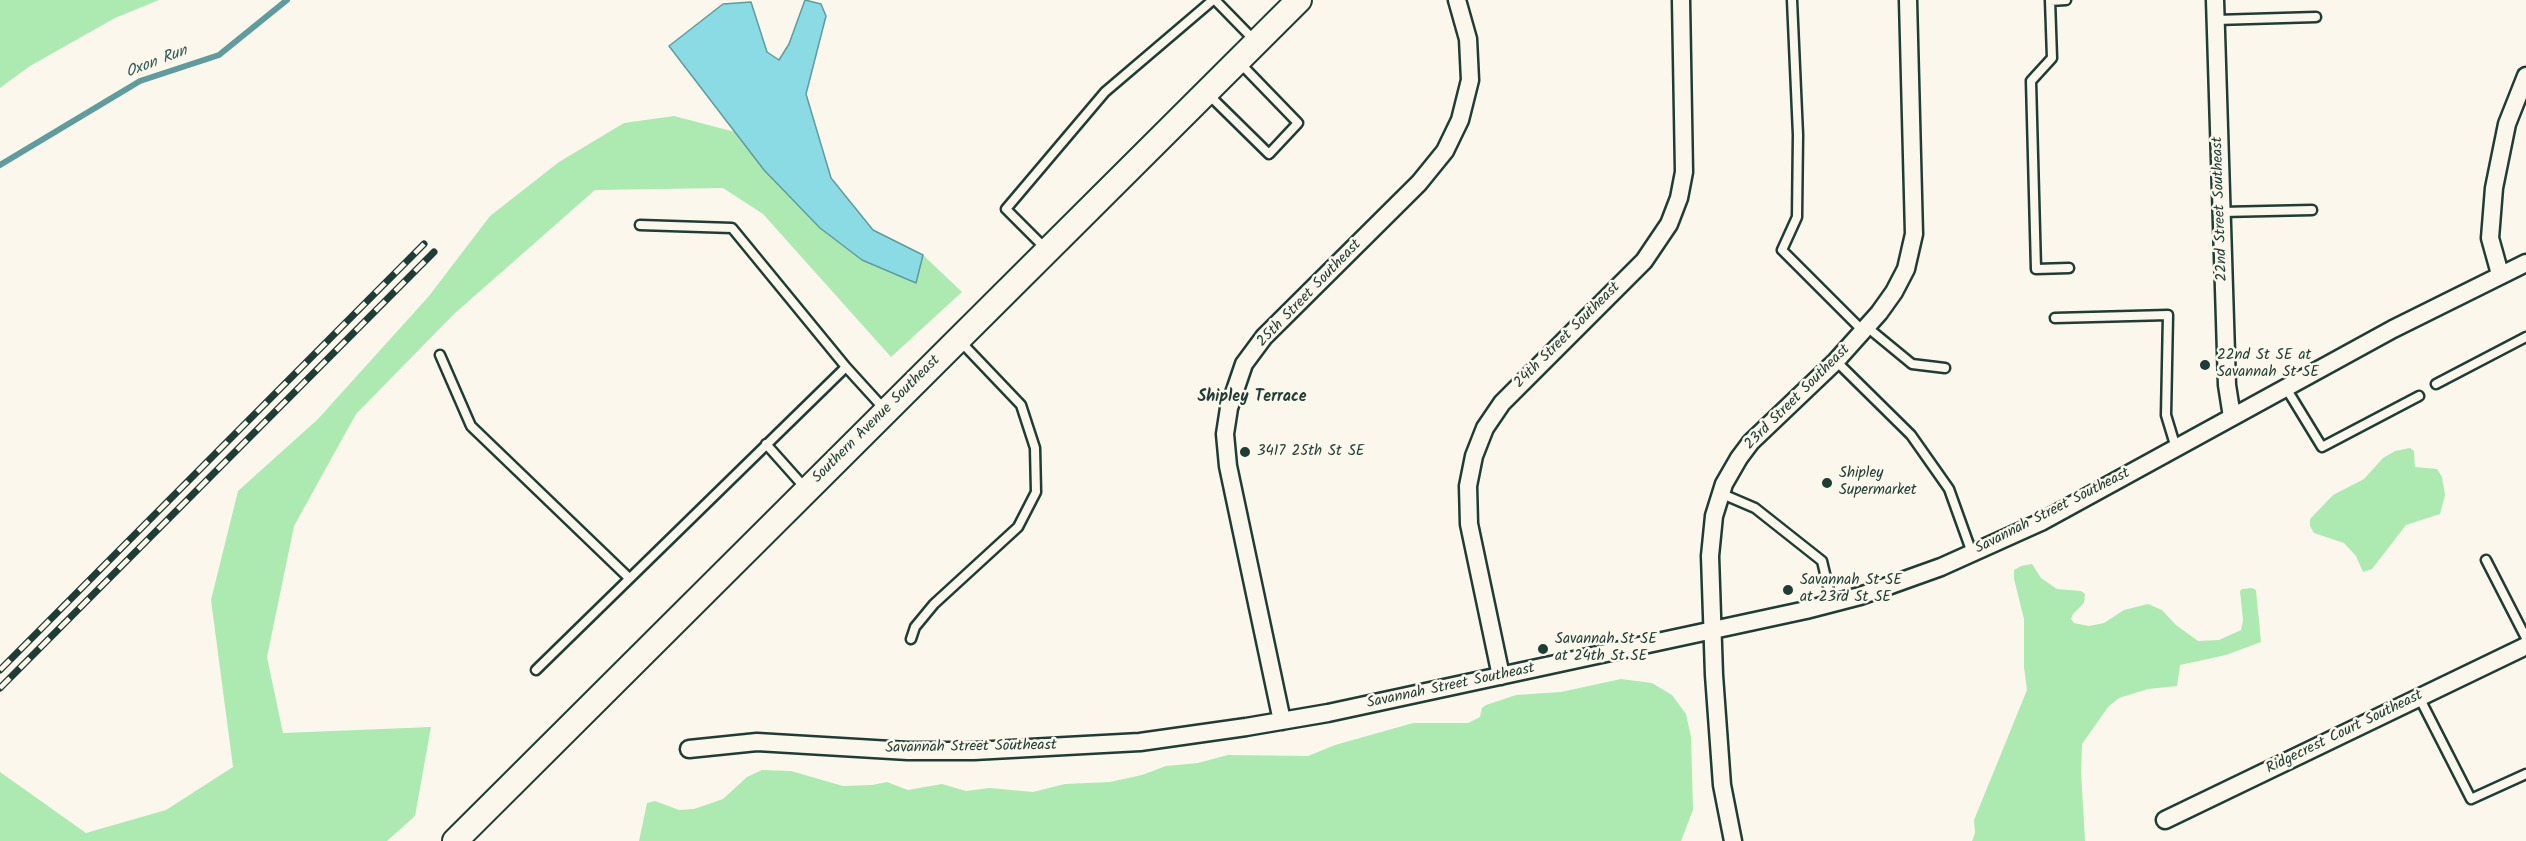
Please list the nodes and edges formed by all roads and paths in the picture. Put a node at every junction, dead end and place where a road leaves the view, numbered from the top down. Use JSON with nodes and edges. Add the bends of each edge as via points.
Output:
{"nodes":[{"id":1,"x":1214,"y":0,"type":"edge"},
{"id":2,"x":1299,"y":0,"type":"edge"},
{"id":3,"x":1457,"y":0,"type":"edge"},
{"id":4,"x":1681,"y":0,"type":"edge"},
{"id":5,"x":1792,"y":0,"type":"edge"},
{"id":6,"x":1908,"y":0,"type":"edge"},
{"id":7,"x":2050,"y":0,"type":"edge"},
{"id":8,"x":2066,"y":0,"type":"edge"},
{"id":9,"x":2215,"y":0,"type":"edge"},
{"id":10,"x":2316,"y":17,"type":"dead end"},
{"id":11,"x":2216,"y":20,"type":"junction"},
{"id":12,"x":1257,"y":42,"type":"junction"},
{"id":13,"x":1238,"y":60,"type":"junction"},
{"id":14,"x":2526,"y":76,"type":"edge"},
{"id":15,"x":1206,"y":92,"type":"junction"},
{"id":16,"x":2312,"y":210,"type":"dead end"},
{"id":17,"x":2222,"y":212,"type":"junction"},
{"id":18,"x":640,"y":225,"type":"dead end"},
{"id":19,"x":1047,"y":251,"type":"junction"},
{"id":20,"x":2525,"y":266,"type":"edge"},
{"id":21,"x":2069,"y":268,"type":"dead end"},
{"id":22,"x":2500,"y":274,"type":"junction"},
{"id":23,"x":2055,"y":318,"type":"dead end"},
{"id":24,"x":1865,"y":329,"type":"junction"},
{"id":25,"x":2526,"y":337,"type":"edge"},
{"id":26,"x":958,"y":339,"type":"junction"},
{"id":27,"x":440,"y":355,"type":"dead end"},
{"id":28,"x":1836,"y":362,"type":"junction"},
{"id":29,"x":846,"y":367,"type":"junction"},
{"id":30,"x":1945,"y":368,"type":"dead end"},
{"id":31,"x":2436,"y":384,"type":"dead end"},
{"id":32,"x":2286,"y":388,"type":"junction"},
{"id":33,"x":2419,"y":396,"type":"dead end"},
{"id":34,"x":886,"y":411,"type":"junction"},
{"id":35,"x":2232,"y":417,"type":"junction"},
{"id":36,"x":766,"y":444,"type":"junction"},
{"id":37,"x":2176,"y":448,"type":"junction"},
{"id":38,"x":807,"y":490,"type":"junction"},
{"id":39,"x":1720,"y":493,"type":"junction"},
{"id":40,"x":1972,"y":554,"type":"junction"},
{"id":41,"x":2486,"y":560,"type":"dead end"},
{"id":42,"x":629,"y":578,"type":"junction"},
{"id":43,"x":1832,"y":603,"type":"junction"},
{"id":44,"x":1712,"y":629,"type":"junction"},
{"id":45,"x":2526,"y":638,"type":"edge"},
{"id":46,"x":911,"y":639,"type":"dead end"},
{"id":47,"x":2526,"y":646,"type":"edge"},
{"id":48,"x":536,"y":670,"type":"dead end"},
{"id":49,"x":1501,"y":676,"type":"junction"},
{"id":50,"x":2419,"y":697,"type":"junction"},
{"id":51,"x":1282,"y":721,"type":"junction"},
{"id":52,"x":689,"y":749,"type":"dead end"},
{"id":53,"x":2526,"y":774,"type":"edge"},
{"id":54,"x":2164,"y":820,"type":"dead end"},
{"id":55,"x":463,"y":833,"type":"edge"},
{"id":56,"x":1733,"y":841,"type":"edge"}],
"edges":[{"from":1,"to":12,"type":"lane"},
{"from":1,"to":19,"type":"lane","via":[[1105,92],[1006,209]]},
{"from":2,"to":12,"type":"main road","name":"Southern Avenue Southeast"},
{"from":3,"to":51,"type":"street","name":"25th Street Southeast","via":[[1468,39],[1470,80],[1460,120],[1445,151],[1425,177],[1264,337],[1239,374],[1229,408],[1225,434],[1228,466]]},
{"from":4,"to":49,"type":"street","name":"24th Street Southeast","via":[[1684,172],[1670,224],[1644,261],[1502,403],[1485,428],[1474,456],[1468,486],[1469,524]]},
{"from":5,"to":24,"type":"lane","via":[[1797,217],[1782,250]]},
{"from":6,"to":24,"type":"street","name":"23rd Street Southeast","via":[[1913,243],[1898,286]]},
{"from":7,"to":8,"type":"lane"},
{"from":7,"to":21,"type":"lane","via":[[2052,58],[2031,81],[2036,269]]},
{"from":9,"to":11,"type":"street","name":"22nd Street Southeast"},
{"from":10,"to":11,"type":"lane"},
{"from":11,"to":17,"type":"street","name":"22nd Street Southeast"},
{"from":12,"to":13,"type":"main road","name":"Southern Avenue Southeast"},
{"from":13,"to":15,"type":"main road","name":"Southern Avenue Southeast"},
{"from":13,"to":15,"type":"lane","via":[[1298,123],[1269,154]]},
{"from":14,"to":22,"type":"street","via":[[2507,124],[2494,188],[2490,238]]},
{"from":15,"to":19,"type":"main road","name":"Southern Avenue Southeast"},
{"from":16,"to":17,"type":"lane"},
{"from":17,"to":35,"type":"street","name":"22nd Street Southeast","via":[[2227,386]]},
{"from":18,"to":29,"type":"lane","via":[[732,228]]},
{"from":19,"to":26,"type":"main road","name":"Southern Avenue Southeast"},
{"from":20,"to":22,"type":"street","name":"Savannah Street Southeast"},
{"from":22,"to":32,"type":"street","name":"Savannah Street Southeast"},
{"from":23,"to":37,"type":"lane","via":[[2168,315],[2166,415]]},
{"from":24,"to":28,"type":"street","name":"23rd Street Southeast"},
{"from":24,"to":30,"type":"lane","via":[[1912,364]]},
{"from":25,"to":31,"type":"lane"},
{"from":26,"to":34,"type":"main road","name":"Southern Avenue Southeast"},
{"from":26,"to":46,"type":"lane","via":[[1021,405],[1035,448],[1036,492],[1018,527],[934,604],[915,627]]},
{"from":27,"to":42,"type":"lane","via":[[471,426]]},
{"from":28,"to":39,"type":"street","name":"23rd Street Southeast","via":[[1751,442]]},
{"from":28,"to":40,"type":"lane","via":[[1911,435],[1949,489]]},
{"from":29,"to":34,"type":"lane"},
{"from":29,"to":36,"type":"lane"},
{"from":32,"to":33,"type":"lane","via":[[2322,447]]},
{"from":32,"to":35,"type":"street","name":"Savannah Street Southeast"},
{"from":34,"to":38,"type":"main road","name":"Southern Avenue Southeast"},
{"from":35,"to":37,"type":"street","name":"Savannah Street Southeast"},
{"from":36,"to":38,"type":"lane"},
{"from":36,"to":42,"type":"lane"},
{"from":37,"to":40,"type":"street","name":"Savannah Street Southeast","via":[[2041,522]]},
{"from":38,"to":55,"type":"main road","name":"Southern Avenue Southeast"},
{"from":39,"to":43,"type":"lane","via":[[1755,508],[1822,561]]},
{"from":39,"to":44,"type":"street","name":"23rd Street Southeast","via":[[1711,537]]},
{"from":40,"to":43,"type":"street","name":"Savannah Street Southeast"},
{"from":41,"to":45,"type":"lane"},
{"from":42,"to":48,"type":"lane"},
{"from":43,"to":44,"type":"street","name":"Savannah Street Southeast"},
{"from":44,"to":49,"type":"street","name":"Savannah Street Southeast"},
{"from":44,"to":56,"type":"street","name":"23rd Street Southeast","via":[[1722,785]]},
{"from":47,"to":50,"type":"street","name":"Ridgecrest Court Southeast"},
{"from":49,"to":51,"type":"street","name":"Savannah Street Southeast"},
{"from":50,"to":53,"type":"lane","via":[[2471,799]]},
{"from":50,"to":54,"type":"street","name":"Ridgecrest Court Southeast"},
{"from":51,"to":52,"type":"street","name":"Savannah Street Southeast","via":[[1140,742],[1003,750],[908,751],[757,742]]}]}
